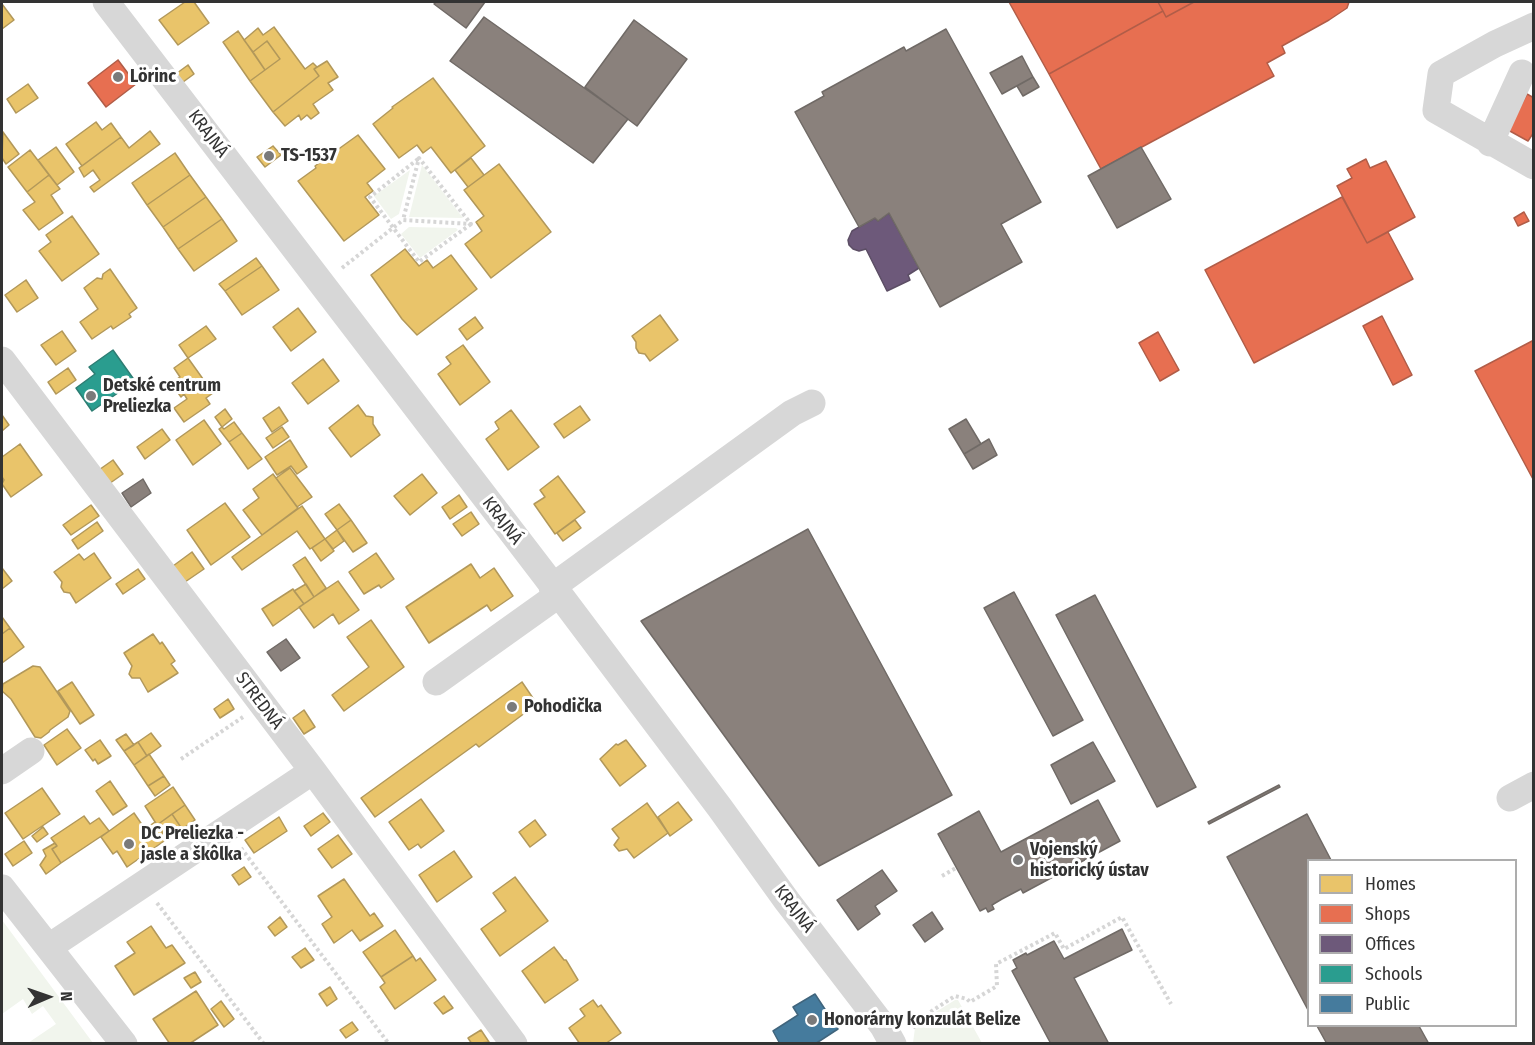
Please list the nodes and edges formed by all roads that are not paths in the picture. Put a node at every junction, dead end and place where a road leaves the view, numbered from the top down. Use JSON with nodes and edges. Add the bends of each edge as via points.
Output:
{"nodes":[{"id":1,"x":106,"y":2,"type":"edge"},
{"id":2,"x":1533,"y":26,"type":"edge"},
{"id":3,"x":1522,"y":73,"type":"dead end"},
{"id":4,"x":1490,"y":143,"type":"junction"},
{"id":5,"x":1533,"y":166,"type":"edge"},
{"id":6,"x":2,"y":360,"type":"edge"},
{"id":7,"x":812,"y":403,"type":"dead end"},
{"id":8,"x":555,"y":591,"type":"junction"},
{"id":9,"x":436,"y":682,"type":"dead end"},
{"id":10,"x":31,"y":751,"type":"dead end"},
{"id":11,"x":2,"y":771,"type":"edge"},
{"id":12,"x":313,"y":771,"type":"junction"},
{"id":13,"x":2,"y":888,"type":"edge"},
{"id":14,"x":49,"y":947,"type":"junction"},
{"id":15,"x":896,"y":1034,"type":"edge"},
{"id":16,"x":124,"y":1044,"type":"edge"},
{"id":17,"x":514,"y":1044,"type":"edge"}],
"edges":[{"from":1,"to":8,"type":"street","name":"KRAJNÁ"},
{"from":2,"to":4,"type":"street","via":[[1441,74],[1436,110]]},
{"from":3,"to":4,"type":"street"},
{"from":4,"to":5,"type":"street"},
{"from":6,"to":12,"type":"street","name":"STREDNÁ"},
{"from":7,"to":8,"type":"street","via":[[792,413]]},
{"from":8,"to":9,"type":"street"},
{"from":8,"to":15,"type":"street","name":"KRAJNÁ","via":[[787,901]]},
{"from":10,"to":11,"type":"street"},
{"from":12,"to":14,"type":"street"},
{"from":12,"to":17,"type":"street","name":"STREDNÁ"},
{"from":13,"to":14,"type":"street"},
{"from":14,"to":16,"type":"street"}]}
